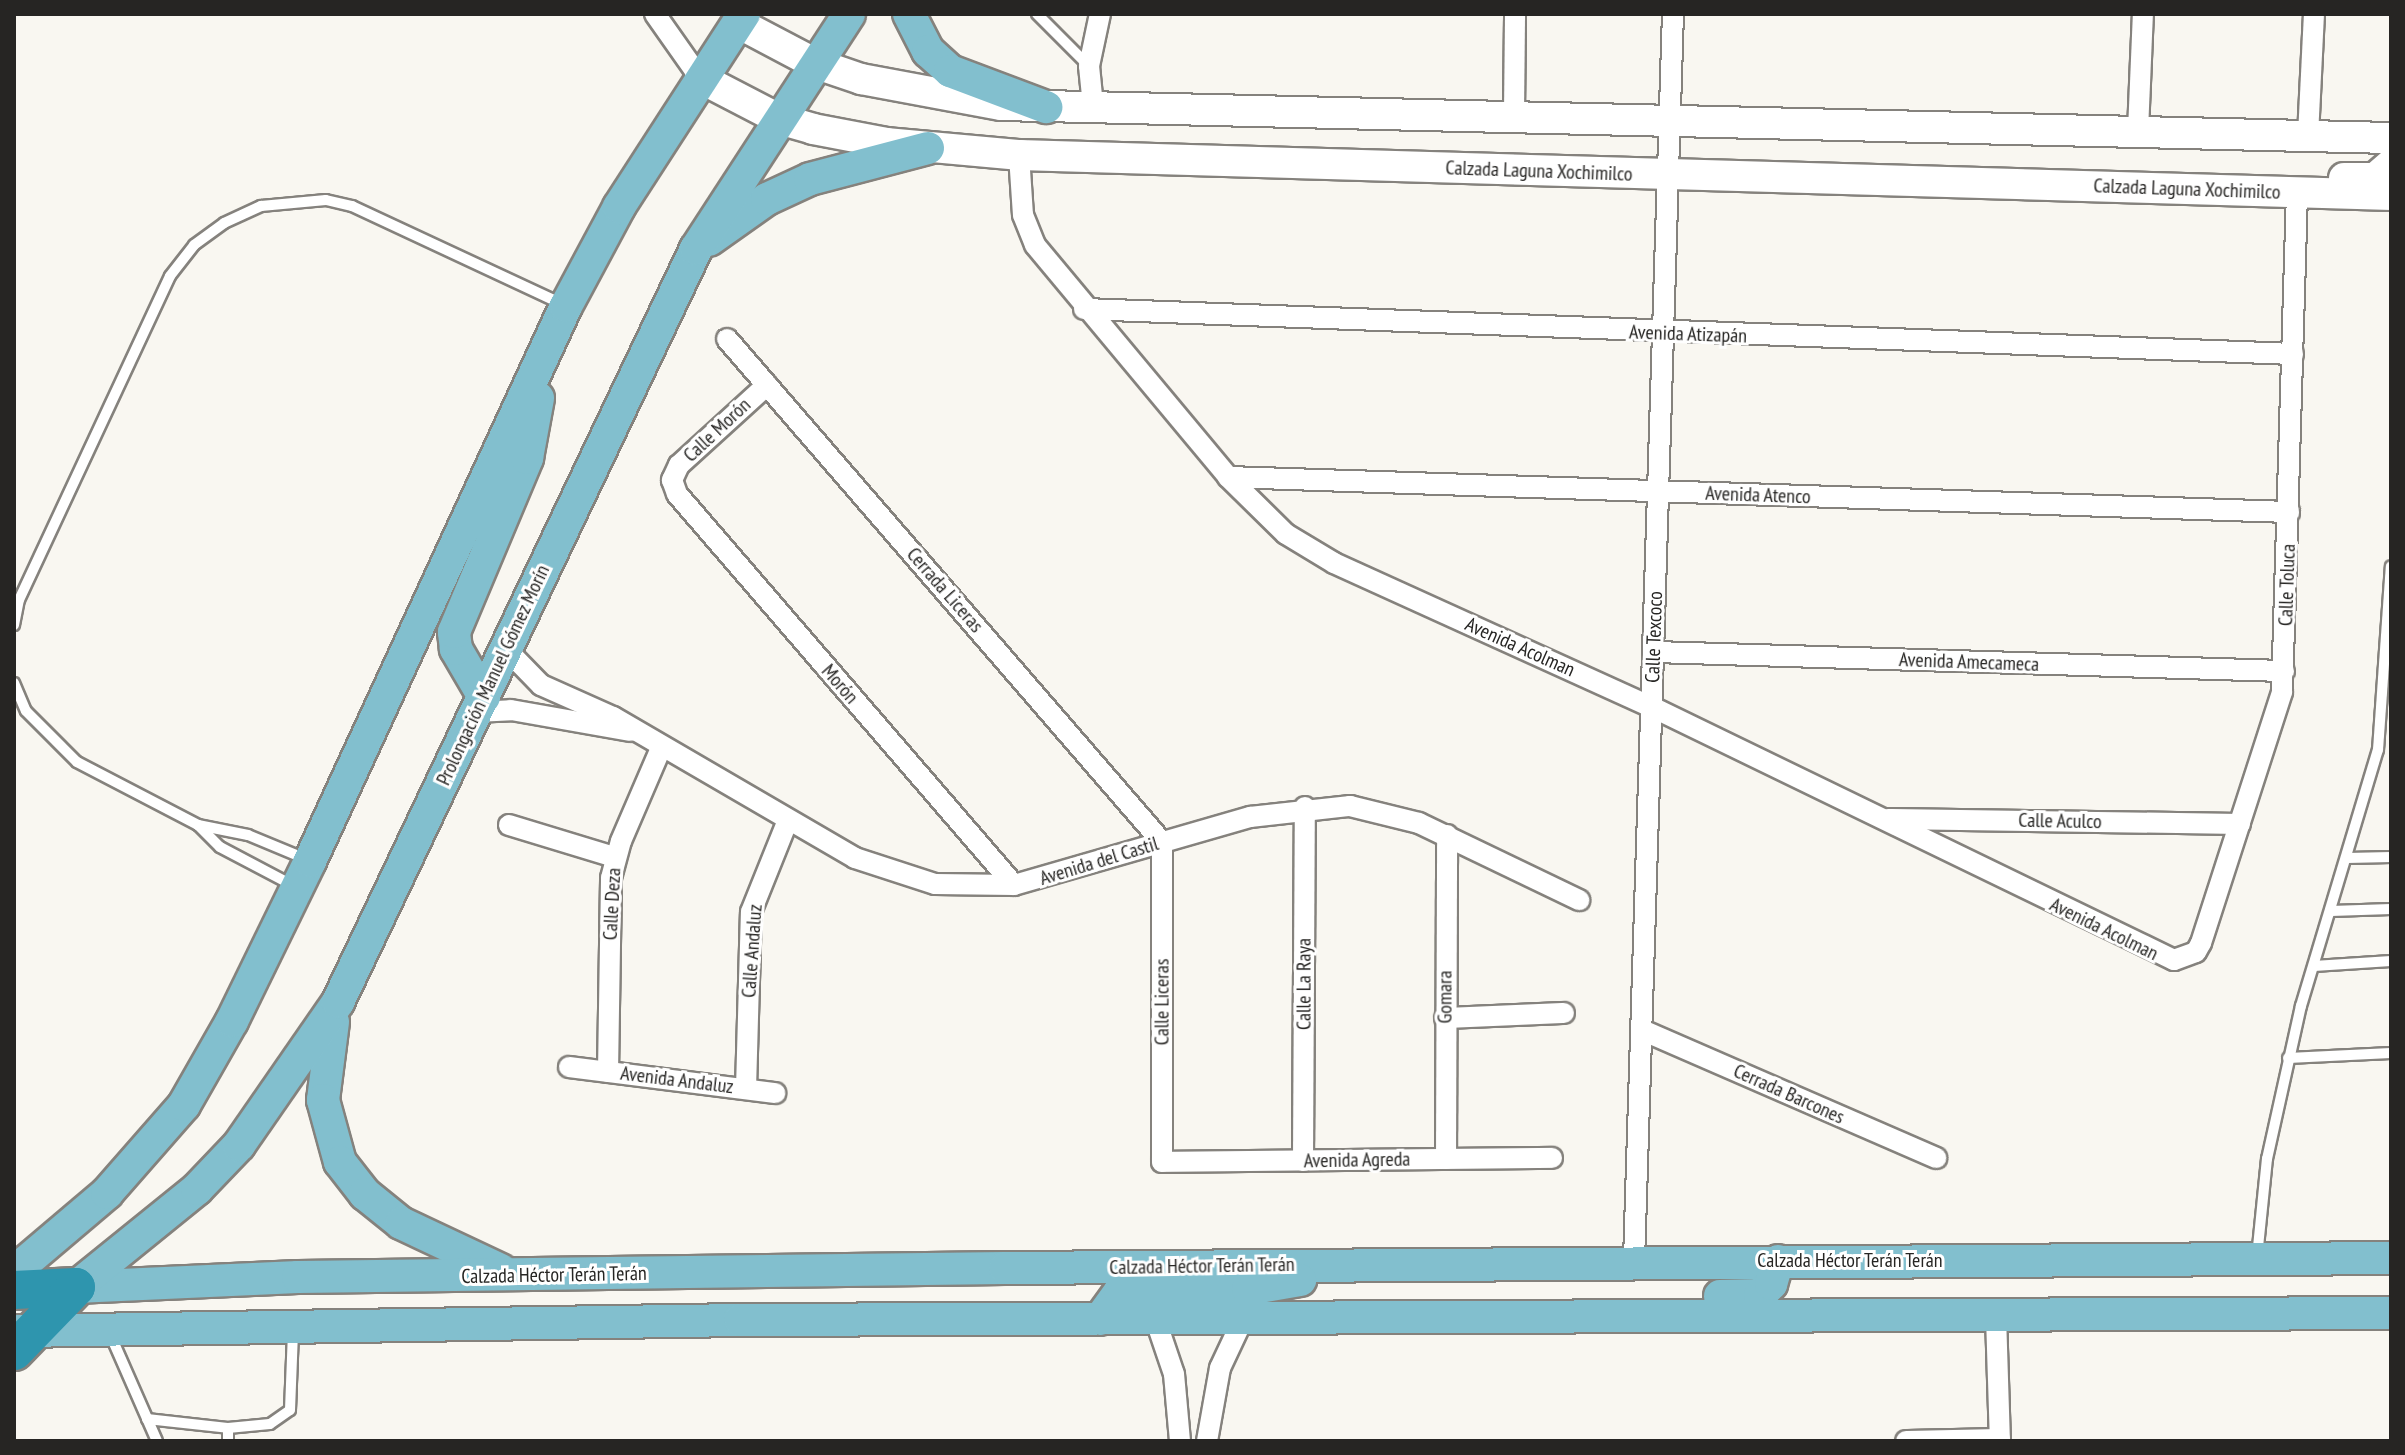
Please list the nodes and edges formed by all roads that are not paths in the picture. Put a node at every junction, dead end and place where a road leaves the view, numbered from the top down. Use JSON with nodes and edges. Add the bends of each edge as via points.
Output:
{"nodes":[{"id":1,"x":655,"y":14,"type":"edge"},
{"id":2,"x":849,"y":14,"type":"edge"},
{"id":3,"x":909,"y":14,"type":"edge"},
{"id":4,"x":1037,"y":14,"type":"edge"},
{"id":5,"x":1515,"y":14,"type":"edge"},
{"id":6,"x":1673,"y":14,"type":"edge"},
{"id":7,"x":2143,"y":14,"type":"edge"},
{"id":8,"x":2314,"y":14,"type":"edge"},
{"id":9,"x":1096,"y":16,"type":"edge"},
{"id":10,"x":738,"y":17,"type":"edge"},
{"id":11,"x":814,"y":63,"type":"junction"},
{"id":12,"x":1089,"y":66,"type":"junction"},
{"id":13,"x":700,"y":78,"type":"junction"},
{"id":14,"x":1093,"y":106,"type":"junction"},
{"id":15,"x":1046,"y":107,"type":"junction"},
{"id":16,"x":1514,"y":113,"type":"junction"},
{"id":17,"x":1670,"y":118,"type":"junction"},
{"id":18,"x":779,"y":119,"type":"junction"},
{"id":19,"x":2138,"y":131,"type":"junction"},
{"id":20,"x":2308,"y":136,"type":"junction"},
{"id":21,"x":2391,"y":138,"type":"edge"},
{"id":22,"x":928,"y":148,"type":"junction"},
{"id":23,"x":1019,"y":155,"type":"junction"},
{"id":24,"x":2391,"y":164,"type":"edge"},
{"id":25,"x":1668,"y":174,"type":"junction"},
{"id":26,"x":2183,"y":189,"type":"junction"},
{"id":27,"x":2297,"y":192,"type":"junction"},
{"id":28,"x":2391,"y":195,"type":"edge"},
{"id":29,"x":696,"y":249,"type":"junction"},
{"id":30,"x":566,"y":306,"type":"junction"},
{"id":31,"x":1084,"y":309,"type":"junction"},
{"id":32,"x":1663,"y":333,"type":"junction"},
{"id":33,"x":727,"y":339,"type":"dead end"},
{"id":34,"x":547,"y":352,"type":"junction"},
{"id":35,"x":2293,"y":354,"type":"junction"},
{"id":36,"x":767,"y":385,"type":"junction"},
{"id":37,"x":1228,"y":477,"type":"junction"},
{"id":38,"x":672,"y":480,"type":"joint"},
{"id":39,"x":1658,"y":492,"type":"junction"},
{"id":40,"x":2289,"y":512,"type":"junction"},
{"id":41,"x":2391,"y":566,"type":"edge"},
{"id":42,"x":14,"y":625,"type":"edge"},
{"id":43,"x":505,"y":648,"type":"junction"},
{"id":44,"x":1654,"y":652,"type":"junction"},
{"id":45,"x":2284,"y":671,"type":"junction"},
{"id":46,"x":14,"y":683,"type":"edge"},
{"id":47,"x":480,"y":704,"type":"junction"},
{"id":48,"x":1652,"y":707,"type":"junction"},
{"id":49,"x":634,"y":731,"type":"junction"},
{"id":50,"x":662,"y":746,"type":"junction"},
{"id":51,"x":1305,"y":807,"type":"junction"},
{"id":52,"x":1880,"y":819,"type":"junction"},
{"id":53,"x":788,"y":820,"type":"junction"},
{"id":54,"x":2240,"y":824,"type":"junction"},
{"id":55,"x":198,"y":825,"type":"junction"},
{"id":56,"x":509,"y":825,"type":"dead end"},
{"id":57,"x":1447,"y":835,"type":"junction"},
{"id":58,"x":1162,"y":842,"type":"junction"},
{"id":59,"x":614,"y":857,"type":"junction"},
{"id":60,"x":2391,"y":857,"type":"edge"},
{"id":61,"x":2347,"y":858,"type":"junction"},
{"id":62,"x":304,"y":874,"type":"junction"},
{"id":63,"x":1014,"y":885,"type":"junction"},
{"id":64,"x":1579,"y":900,"type":"dead end"},
{"id":65,"x":2391,"y":909,"type":"edge"},
{"id":66,"x":2331,"y":911,"type":"junction"},
{"id":67,"x":2185,"y":957,"type":"joint"},
{"id":68,"x":2391,"y":961,"type":"edge"},
{"id":69,"x":2314,"y":966,"type":"junction"},
{"id":70,"x":338,"y":1002,"type":"junction"},
{"id":71,"x":1564,"y":1013,"type":"dead end"},
{"id":72,"x":1445,"y":1018,"type":"junction"},
{"id":73,"x":1642,"y":1030,"type":"junction"},
{"id":74,"x":2391,"y":1053,"type":"edge"},
{"id":75,"x":2288,"y":1058,"type":"junction"},
{"id":76,"x":569,"y":1067,"type":"dead end"},
{"id":77,"x":608,"y":1072,"type":"junction"},
{"id":78,"x":746,"y":1089,"type":"junction"},
{"id":79,"x":775,"y":1093,"type":"dead end"},
{"id":80,"x":1552,"y":1158,"type":"dead end"},
{"id":81,"x":1936,"y":1158,"type":"dead end"},
{"id":82,"x":1446,"y":1159,"type":"junction"},
{"id":83,"x":1303,"y":1161,"type":"junction"},
{"id":84,"x":1162,"y":1162,"type":"joint"},
{"id":85,"x":2391,"y":1258,"type":"edge"},
{"id":86,"x":2257,"y":1259,"type":"junction"},
{"id":87,"x":1634,"y":1261,"type":"junction"},
{"id":88,"x":1778,"y":1261,"type":"junction"},
{"id":89,"x":1369,"y":1264,"type":"junction"},
{"id":90,"x":14,"y":1272,"type":"edge"},
{"id":91,"x":515,"y":1276,"type":"junction"},
{"id":92,"x":76,"y":1287,"type":"junction"},
{"id":93,"x":14,"y":1290,"type":"edge"},
{"id":94,"x":2391,"y":1313,"type":"edge"},
{"id":95,"x":1996,"y":1316,"type":"junction"},
{"id":96,"x":1244,"y":1317,"type":"junction"},
{"id":97,"x":1548,"y":1317,"type":"junction"},
{"id":98,"x":1155,"y":1318,"type":"junction"},
{"id":99,"x":1100,"y":1319,"type":"junction"},
{"id":100,"x":293,"y":1326,"type":"junction"},
{"id":101,"x":107,"y":1328,"type":"junction"},
{"id":102,"x":19,"y":1338,"type":"edge"},
{"id":103,"x":147,"y":1419,"type":"junction"},
{"id":104,"x":228,"y":1428,"type":"junction"},
{"id":105,"x":2000,"y":1440,"type":"edge"},
{"id":106,"x":157,"y":1441,"type":"edge"},
{"id":107,"x":228,"y":1441,"type":"edge"},
{"id":108,"x":1180,"y":1441,"type":"edge"},
{"id":109,"x":1207,"y":1441,"type":"edge"},
{"id":110,"x":1906,"y":1441,"type":"edge"}],
"edges":[{"from":1,"to":13,"type":"street"},
{"from":2,"to":11,"type":"main road","name":"Prolongación Manuel Gómez Morín"},
{"from":3,"to":15,"type":"main road","via":[[928,51],[950,71]]},
{"from":4,"to":12,"type":"lane"},
{"from":5,"to":16,"type":"street"},
{"from":6,"to":17,"type":"street","name":"Calle Texcoco"},
{"from":7,"to":19,"type":"street"},
{"from":8,"to":20,"type":"street"},
{"from":9,"to":12,"type":"street"},
{"from":10,"to":11,"type":"main road"},
{"from":10,"to":13,"type":"main road"},
{"from":11,"to":15,"type":"main road","via":[[951,99]]},
{"from":11,"to":18,"type":"main road","name":"Prolongación Manuel Gómez Morín"},
{"from":12,"to":14,"type":"street"},
{"from":13,"to":18,"type":"main road","name":"Calzada Laguna Xochimilco"},
{"from":13,"to":30,"type":"main road"},
{"from":14,"to":15,"type":"main road"},
{"from":14,"to":16,"type":"main road"},
{"from":16,"to":17,"type":"main road"},
{"from":17,"to":19,"type":"main road"},
{"from":17,"to":25,"type":"street","name":"Calle Texcoco"},
{"from":18,"to":22,"type":"main road","name":"Calzada Laguna Xochimilco"},
{"from":18,"to":29,"type":"main road","name":"Prolongación Manuel Gómez Morín"},
{"from":19,"to":20,"type":"main road"},
{"from":20,"to":21,"type":"main road"},
{"from":22,"to":23,"type":"main road","name":"Calzada Laguna Xochimilco"},
{"from":22,"to":29,"type":"main road","via":[[810,179],[767,199]]},
{"from":23,"to":25,"type":"main road","name":"Calzada Laguna Xochimilco"},
{"from":23,"to":31,"type":"street","name":"Avenida Acolman","via":[[1027,230]]},
{"from":24,"to":26,"type":"main road","via":[[2375,178],[2229,177]]},
{"from":25,"to":26,"type":"main road","name":"Calzada Laguna Xochimilco"},
{"from":25,"to":32,"type":"street","name":"Calle Texcoco"},
{"from":26,"to":27,"type":"main road","name":"Calzada Laguna Xochimilco"},
{"from":27,"to":28,"type":"main road","name":"Calzada Laguna Xochimilco"},
{"from":27,"to":35,"type":"street","name":"Calle Toluca"},
{"from":29,"to":43,"type":"main road","name":"Prolongación Manuel Gómez Morín"},
{"from":30,"to":34,"type":"main road"},
{"from":30,"to":42,"type":"lane","via":[[352,206],[326,200],[261,206],[224,223],[194,245],[170,276],[19,600]]},
{"from":31,"to":32,"type":"street","name":"Avenida Atizapán"},
{"from":31,"to":37,"type":"street","name":"Avenida Acolman"},
{"from":32,"to":35,"type":"street","name":"Avenida Atizapán"},
{"from":32,"to":39,"type":"street","name":"Calle Texcoco"},
{"from":33,"to":36,"type":"street","name":"Cerrada Liceras"},
{"from":34,"to":47,"type":"main road","via":[[527,458],[454,632]]},
{"from":34,"to":62,"type":"main road"},
{"from":35,"to":40,"type":"street","name":"Calle Toluca"},
{"from":36,"to":38,"type":"street","name":"Calle Morón","via":[[679,465]]},
{"from":36,"to":58,"type":"street","name":"Cerrada Liceras"},
{"from":37,"to":39,"type":"street","name":"Avenida Atenco"},
{"from":37,"to":48,"type":"street","name":"Avenida Acolman","via":[[1286,534],[1334,563]]},
{"from":38,"to":63,"type":"street","name":"Morón","via":[[677,494]]},
{"from":39,"to":40,"type":"street","name":"Avenida Atenco"},
{"from":39,"to":44,"type":"street","name":"Calle Texcoco"},
{"from":40,"to":45,"type":"street","name":"Calle Toluca"},
{"from":41,"to":61,"type":"lane","via":[[2382,727]]},
{"from":43,"to":47,"type":"main road","name":"Prolongación Manuel Gómez Morín"},
{"from":43,"to":49,"type":"street","name":"Avenida del Castil","via":[[541,685],[599,709]]},
{"from":44,"to":45,"type":"street","name":"Avenida Amecameca"},
{"from":44,"to":48,"type":"street","name":"Calle Texcoco"},
{"from":45,"to":54,"type":"street","name":"Calle Toluca"},
{"from":46,"to":55,"type":"lane","via":[[26,711],[77,762]]},
{"from":47,"to":49,"type":"street","name":"Avenida del Castil"},
{"from":47,"to":70,"type":"main road","name":"Prolongación Manuel Gómez Morín"},
{"from":48,"to":52,"type":"street","name":"Avenida Acolman"},
{"from":48,"to":73,"type":"street","name":"Calle Texcoco"},
{"from":49,"to":50,"type":"street","name":"Avenida del Castil"},
{"from":50,"to":53,"type":"street","name":"Avenida del Castil"},
{"from":50,"to":59,"type":"street","name":"Calle Deza"},
{"from":51,"to":57,"type":"street","name":"Avenida del Castil","via":[[1384,811]]},
{"from":51,"to":58,"type":"street","name":"Avenida del Castil"},
{"from":51,"to":83,"type":"street","name":"Calle La Raya"},
{"from":52,"to":54,"type":"street","name":"Calle Aculco"},
{"from":52,"to":67,"type":"street","name":"Avenida Acolman","via":[[2162,958]]},
{"from":53,"to":63,"type":"street","name":"Avenida del Castil","via":[[896,873],[935,884]]},
{"from":53,"to":78,"type":"street","name":"Calle Andaluz","via":[[751,912]]},
{"from":54,"to":67,"type":"street","name":"Calle Toluca","via":[[2201,943]]},
{"from":55,"to":62,"type":"lane","via":[[248,835]]},
{"from":55,"to":62,"type":"lane","via":[[237,858]]},
{"from":56,"to":59,"type":"street"},
{"from":57,"to":64,"type":"street","name":"Avenida del Castil"},
{"from":57,"to":72,"type":"street","name":"Gomara"},
{"from":58,"to":63,"type":"street","name":"Avenida del Castil"},
{"from":58,"to":84,"type":"street","name":"Calle Liceras"},
{"from":59,"to":77,"type":"street","name":"Calle Deza"},
{"from":60,"to":61,"type":"lane"},
{"from":61,"to":66,"type":"lane"},
{"from":62,"to":90,"type":"main road","via":[[184,1105],[107,1193]]},
{"from":65,"to":66,"type":"lane"},
{"from":66,"to":69,"type":"lane"},
{"from":68,"to":69,"type":"lane"},
{"from":69,"to":75,"type":"lane"},
{"from":70,"to":91,"type":"main road","via":[[326,1049],[323,1100],[340,1162],[365,1194],[401,1223]]},
{"from":70,"to":92,"type":"main road","name":"Prolongación Manuel Gómez Morín","via":[[239,1145],[197,1189]]},
{"from":71,"to":72,"type":"street"},
{"from":72,"to":82,"type":"street","name":"Gomara"},
{"from":73,"to":81,"type":"street","name":"Cerrada Barcones"},
{"from":73,"to":87,"type":"street","name":"Calle Texcoco"},
{"from":74,"to":75,"type":"lane"},
{"from":75,"to":86,"type":"lane","via":[[2267,1159]]},
{"from":76,"to":77,"type":"street","name":"Avenida Andaluz"},
{"from":77,"to":78,"type":"street","name":"Avenida Andaluz"},
{"from":78,"to":79,"type":"street","name":"Avenida Andaluz"},
{"from":80,"to":82,"type":"street","name":"Avenida Agreda"},
{"from":82,"to":83,"type":"street","name":"Avenida Agreda"},
{"from":83,"to":84,"type":"street","name":"Avenida Agreda"},
{"from":85,"to":86,"type":"main road","name":"Calzada Héctor Terán Terán"},
{"from":86,"to":88,"type":"main road","name":"Calzada Héctor Terán Terán"},
{"from":87,"to":88,"type":"main road","name":"Calzada Héctor Terán Terán"},
{"from":87,"to":89,"type":"main road","name":"Calzada Héctor Terán Terán"},
{"from":88,"to":97,"type":"main road","via":[[1771,1284],[1760,1295],[1624,1296]]},
{"from":89,"to":91,"type":"main road","name":"Calzada Héctor Terán Terán"},
{"from":89,"to":99,"type":"main road","via":[[1262,1288],[1123,1290]]},
{"from":91,"to":92,"type":"main road","name":"Calzada Héctor Terán Terán","via":[[298,1277]]},
{"from":92,"to":93,"type":"highway","name":"Calzada Héctor Terán Terán"},
{"from":92,"to":102,"type":"highway"},
{"from":94,"to":95,"type":"main road"},
{"from":95,"to":97,"type":"main road"},
{"from":95,"to":105,"type":"street"},
{"from":96,"to":97,"type":"main road"},
{"from":96,"to":98,"type":"main road"},
{"from":96,"to":109,"type":"street","via":[[1220,1368]]},
{"from":98,"to":99,"type":"main road"},
{"from":98,"to":108,"type":"street","via":[[1174,1374]]},
{"from":99,"to":100,"type":"main road"},
{"from":100,"to":101,"type":"main road"},
{"from":100,"to":104,"type":"lane","via":[[290,1410],[270,1424]]},
{"from":101,"to":102,"type":"main road"},
{"from":101,"to":103,"type":"lane"},
{"from":103,"to":104,"type":"lane"},
{"from":103,"to":106,"type":"lane"},
{"from":104,"to":107,"type":"lane"},
{"from":105,"to":110,"type":"street"}]}
